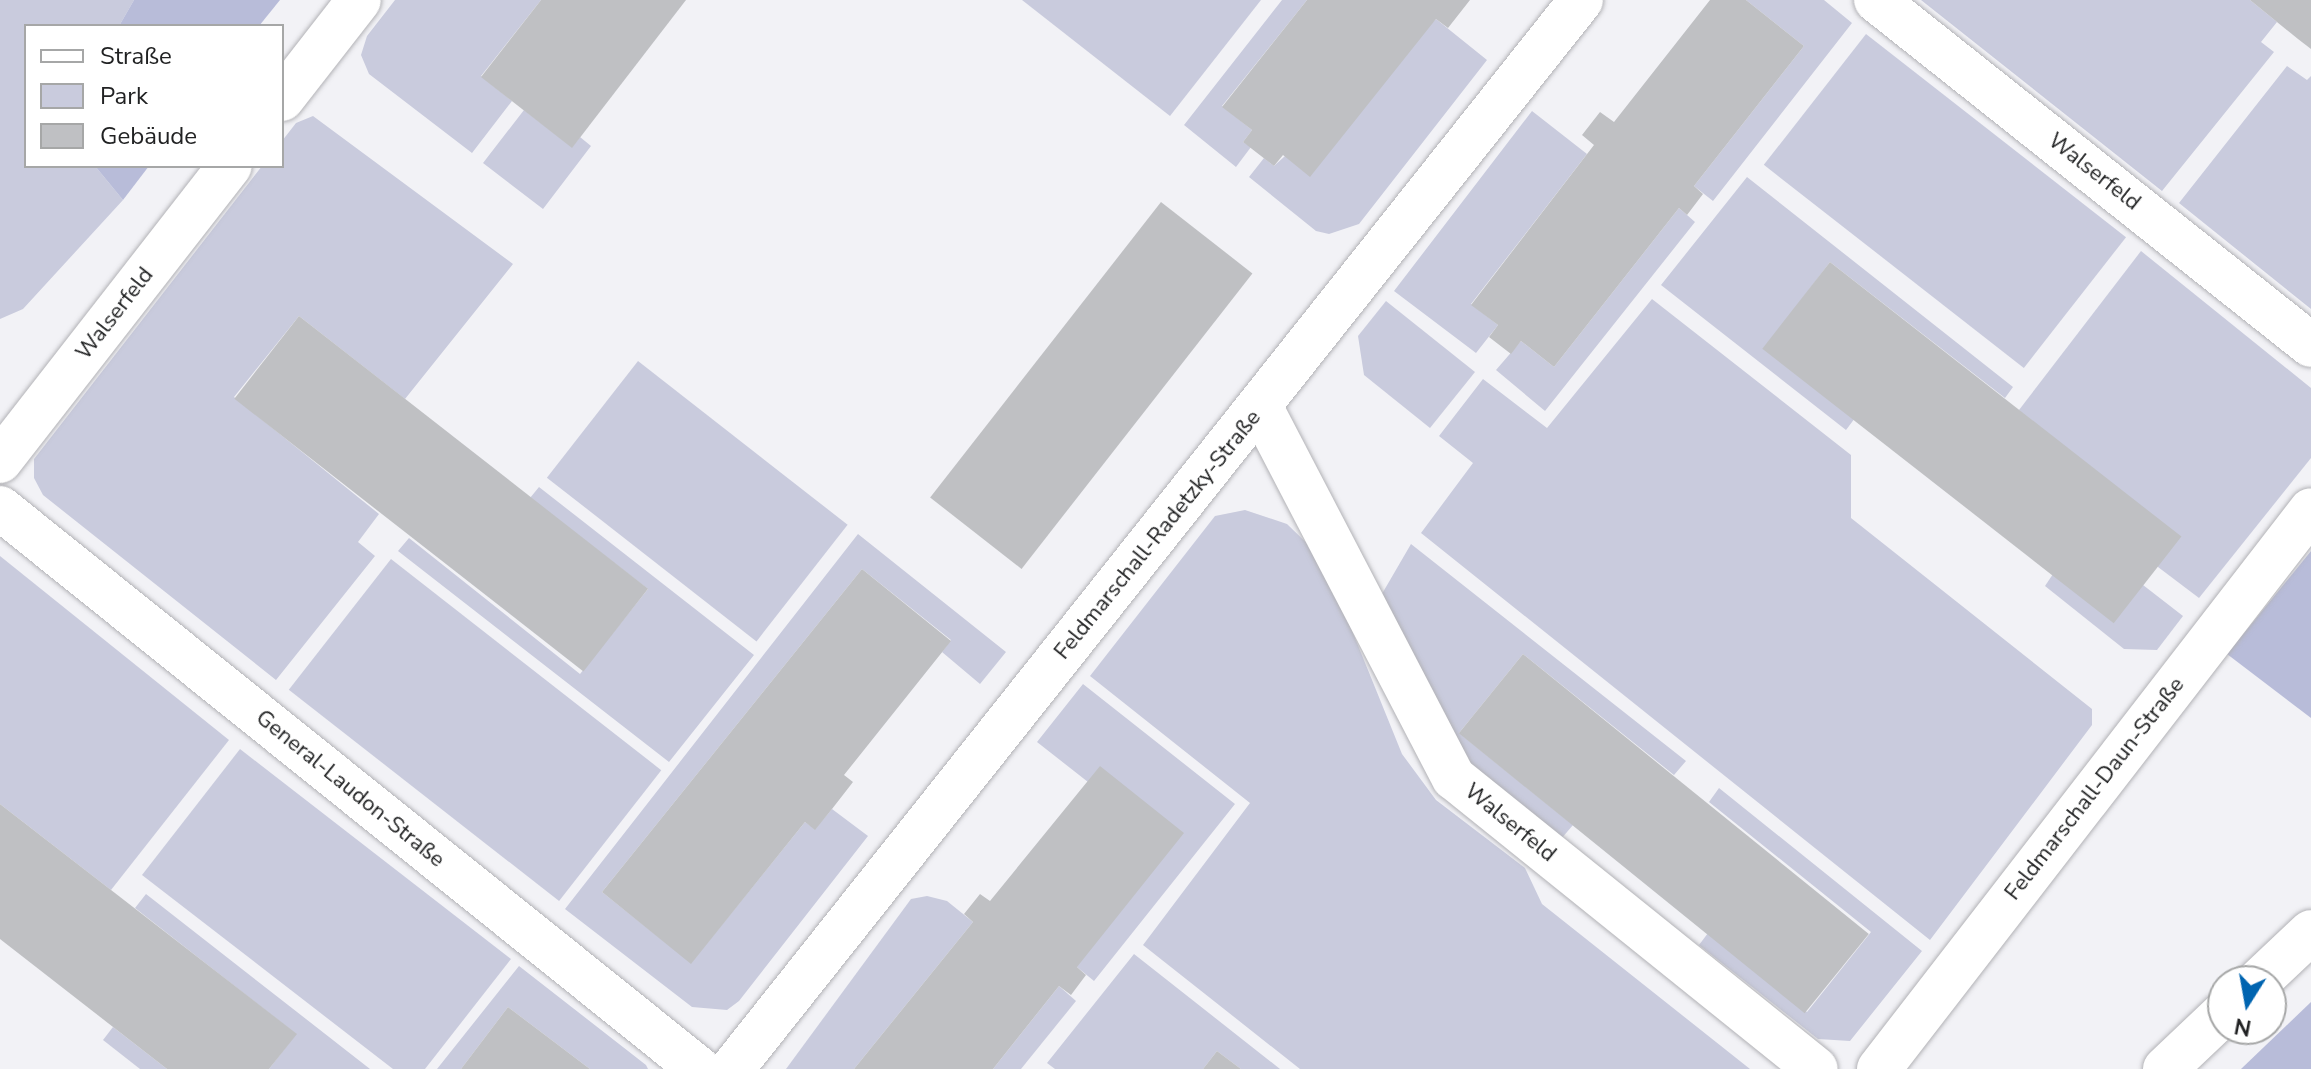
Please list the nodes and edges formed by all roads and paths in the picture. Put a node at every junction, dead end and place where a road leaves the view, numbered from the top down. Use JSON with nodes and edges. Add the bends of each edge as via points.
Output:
{"nodes":[{"id":1,"x":359,"y":0,"type":"edge"},
{"id":2,"x":1581,"y":0,"type":"edge"},
{"id":3,"x":1876,"y":0,"type":"edge"},
{"id":4,"x":284,"y":96,"type":"edge"},
{"id":5,"x":228,"y":168,"type":"edge"},
{"id":6,"x":2311,"y":345,"type":"edge"},
{"id":7,"x":1261,"y":408,"type":"junction"},
{"id":8,"x":0,"y":461,"type":"edge"},
{"id":9,"x":0,"y":508,"type":"edge"},
{"id":10,"x":2311,"y":510,"type":"edge"},
{"id":11,"x":2311,"y":932,"type":"edge"},
{"id":12,"x":2276,"y":965,"type":"edge"},
{"id":13,"x":2207,"y":1029,"type":"edge"},
{"id":14,"x":699,"y":1069,"type":"edge"},
{"id":15,"x":732,"y":1069,"type":"edge"},
{"id":16,"x":1816,"y":1069,"type":"edge"},
{"id":17,"x":1879,"y":1069,"type":"edge"},
{"id":18,"x":2165,"y":1069,"type":"edge"}],
"edges":[{"from":1,"to":4,"type":"street"},
{"from":2,"to":7,"type":"street","name":"Feldmarschall-Radetzky-Straße"},
{"from":3,"to":6,"type":"street","name":"Walserfeld"},
{"from":5,"to":8,"type":"street","name":"Walserfeld"},
{"from":7,"to":15,"type":"street","name":"Feldmarschall-Radetzky-Straße"},
{"from":7,"to":16,"type":"street","name":"Walserfeld","via":[[1454,778]]},
{"from":9,"to":14,"type":"street","name":"General-Laudon-Straße"},
{"from":10,"to":17,"type":"street","name":"Feldmarschall-Daun-Straße"},
{"from":11,"to":12,"type":"street"},
{"from":13,"to":18,"type":"street"}]}
